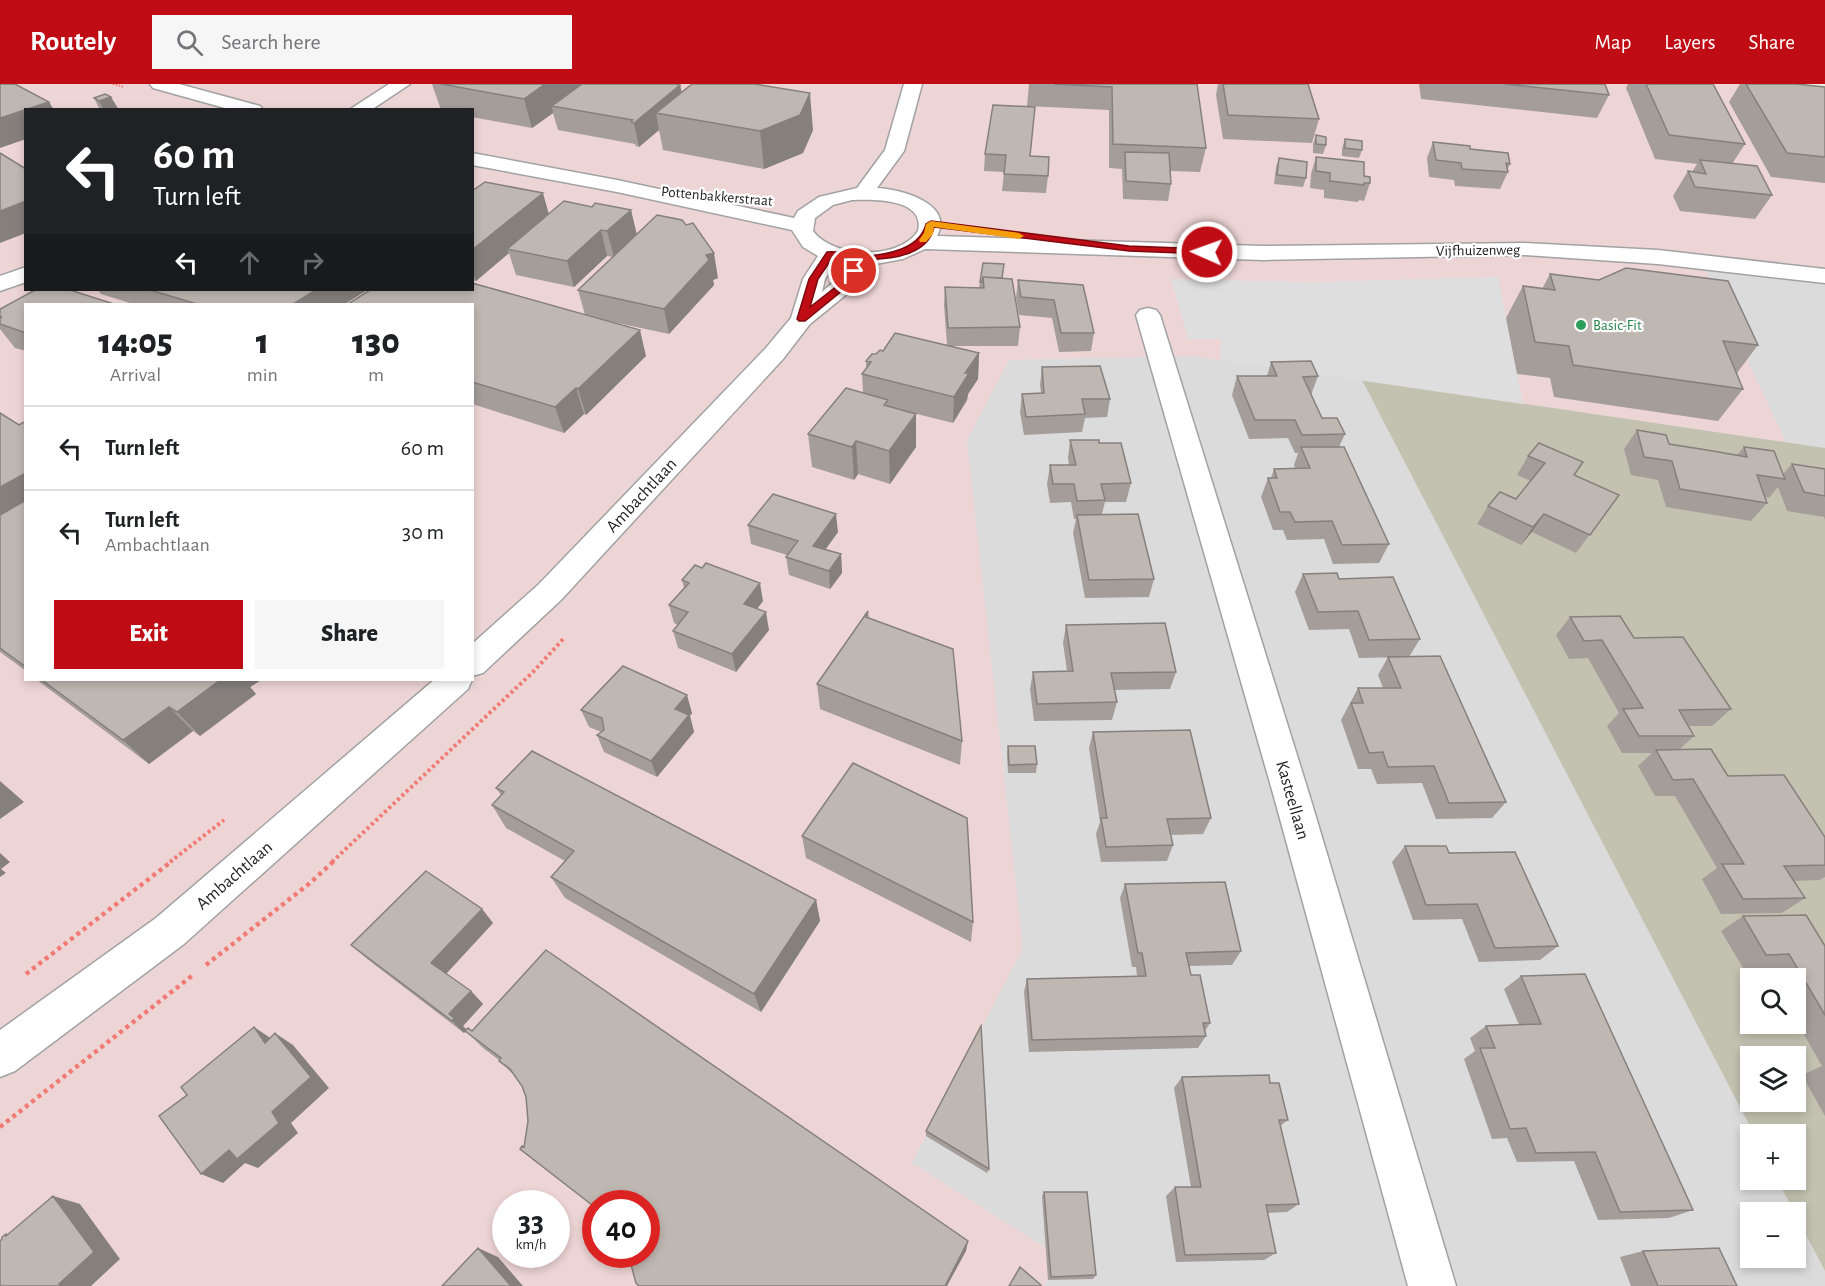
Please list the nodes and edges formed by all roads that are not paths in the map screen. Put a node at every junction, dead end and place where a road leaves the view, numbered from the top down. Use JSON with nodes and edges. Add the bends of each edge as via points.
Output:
{"nodes":[{"id":1,"x":159,"y":84,"type":"edge"},
{"id":2,"x":401,"y":84,"type":"edge"},
{"id":3,"x":913,"y":84,"type":"edge"},
{"id":4,"x":247,"y":108,"type":"edge"},
{"id":5,"x":361,"y":108,"type":"edge"},
{"id":6,"x":894,"y":151,"type":"junction"},
{"id":7,"x":474,"y":159,"type":"edge"},
{"id":8,"x":617,"y":186,"type":"junction"},
{"id":9,"x":863,"y":193,"type":"junction"},
{"id":10,"x":904,"y":199,"type":"junction"},
{"id":11,"x":818,"y":205,"type":"junction"},
{"id":12,"x":801,"y":226,"type":"junction"},
{"id":13,"x":926,"y":233,"type":"junction"},
{"id":14,"x":830,"y":254,"type":"junction"},
{"id":15,"x":863,"y":259,"type":"junction"},
{"id":16,"x":24,"y":275,"type":"edge"},
{"id":17,"x":1825,"y":276,"type":"edge"},
{"id":18,"x":0,"y":284,"type":"edge"},
{"id":19,"x":1148,"y":315,"type":"dead end"},
{"id":20,"x":802,"y":319,"type":"junction"},
{"id":21,"x":474,"y":662,"type":"edge"},
{"id":22,"x":455,"y":681,"type":"edge"},
{"id":23,"x":0,"y":1056,"type":"edge"},
{"id":24,"x":1432,"y":1286,"type":"edge"}],
"edges":[{"from":1,"to":4,"type":"street"},
{"from":2,"to":5,"type":"street"},
{"from":3,"to":6,"type":"street"},
{"from":6,"to":9,"type":"street"},
{"from":6,"to":10,"type":"street","via":[[903,176]]},
{"from":7,"to":8,"type":"street","name":"Pottenbakkerstraat"},
{"from":8,"to":11,"type":"street","name":"Pottenbakkerstraat"},
{"from":8,"to":12,"type":"street","name":"Pottenbakkerstraat"},
{"from":9,"to":10,"type":"street"},
{"from":9,"to":11,"type":"street"},
{"from":10,"to":13,"type":"street","via":[[928,215]]},
{"from":11,"to":12,"type":"street","via":[[805,215]]},
{"from":12,"to":14,"type":"street","via":[[809,243]]},
{"from":13,"to":15,"type":"street","via":[[897,254]]},
{"from":13,"to":17,"type":"street","name":"Vijfhuizenweg","via":[[1129,249],[1340,254],[1525,249],[1658,256]]},
{"from":14,"to":15,"type":"street"},
{"from":14,"to":20,"type":"street","name":"Ambachtlaan","via":[[814,279]]},
{"from":15,"to":20,"type":"street","name":"Ambachtlaan","via":[[845,284]]},
{"from":16,"to":18,"type":"street"},
{"from":19,"to":24,"type":"street","name":"Kasteellaan"},
{"from":20,"to":21,"type":"street","name":"Ambachtlaan","via":[[774,354],[550,592]]},
{"from":22,"to":23,"type":"street","name":"Ambachtlaan","via":[[171,931]]}]}
